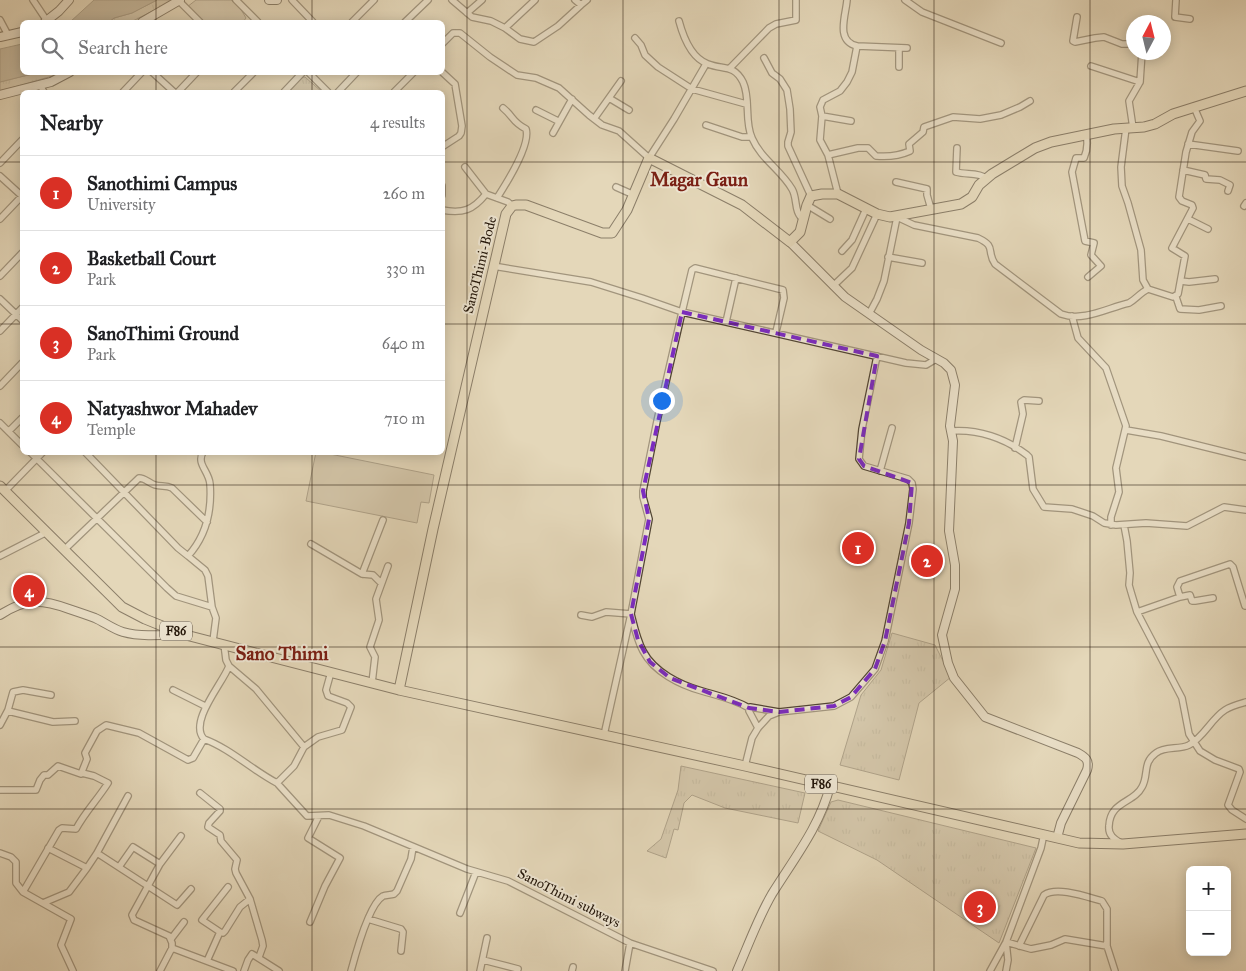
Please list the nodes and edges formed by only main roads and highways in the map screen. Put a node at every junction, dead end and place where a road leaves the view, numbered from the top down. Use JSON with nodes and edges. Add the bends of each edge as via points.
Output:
{"nodes":[{"id":1,"x":1246,"y":91,"type":"edge"},
{"id":2,"x":3,"y":489,"type":"edge"},
{"id":3,"x":399,"y":690,"type":"junction"},
{"id":4,"x":1246,"y":834,"type":"edge"}],
"edges":[{"from":1,"to":3,"type":"main road","name":"SanoThimi-Bode","via":[[1173,114],[1144,127],[1086,134],[1035,148],[986,178],[961,204],[890,217],[877,214],[838,194],[811,196],[800,232],[790,242],[742,205],[649,158],[628,210],[612,233],[526,206],[512,206],[506,214],[493,266]]},
{"from":2,"to":3,"type":"main road","number":"F86","via":[[122,607],[145,619],[182,634]]},
{"from":3,"to":4,"type":"main road","number":"F86","via":[[1079,843],[1123,844]]}]}
